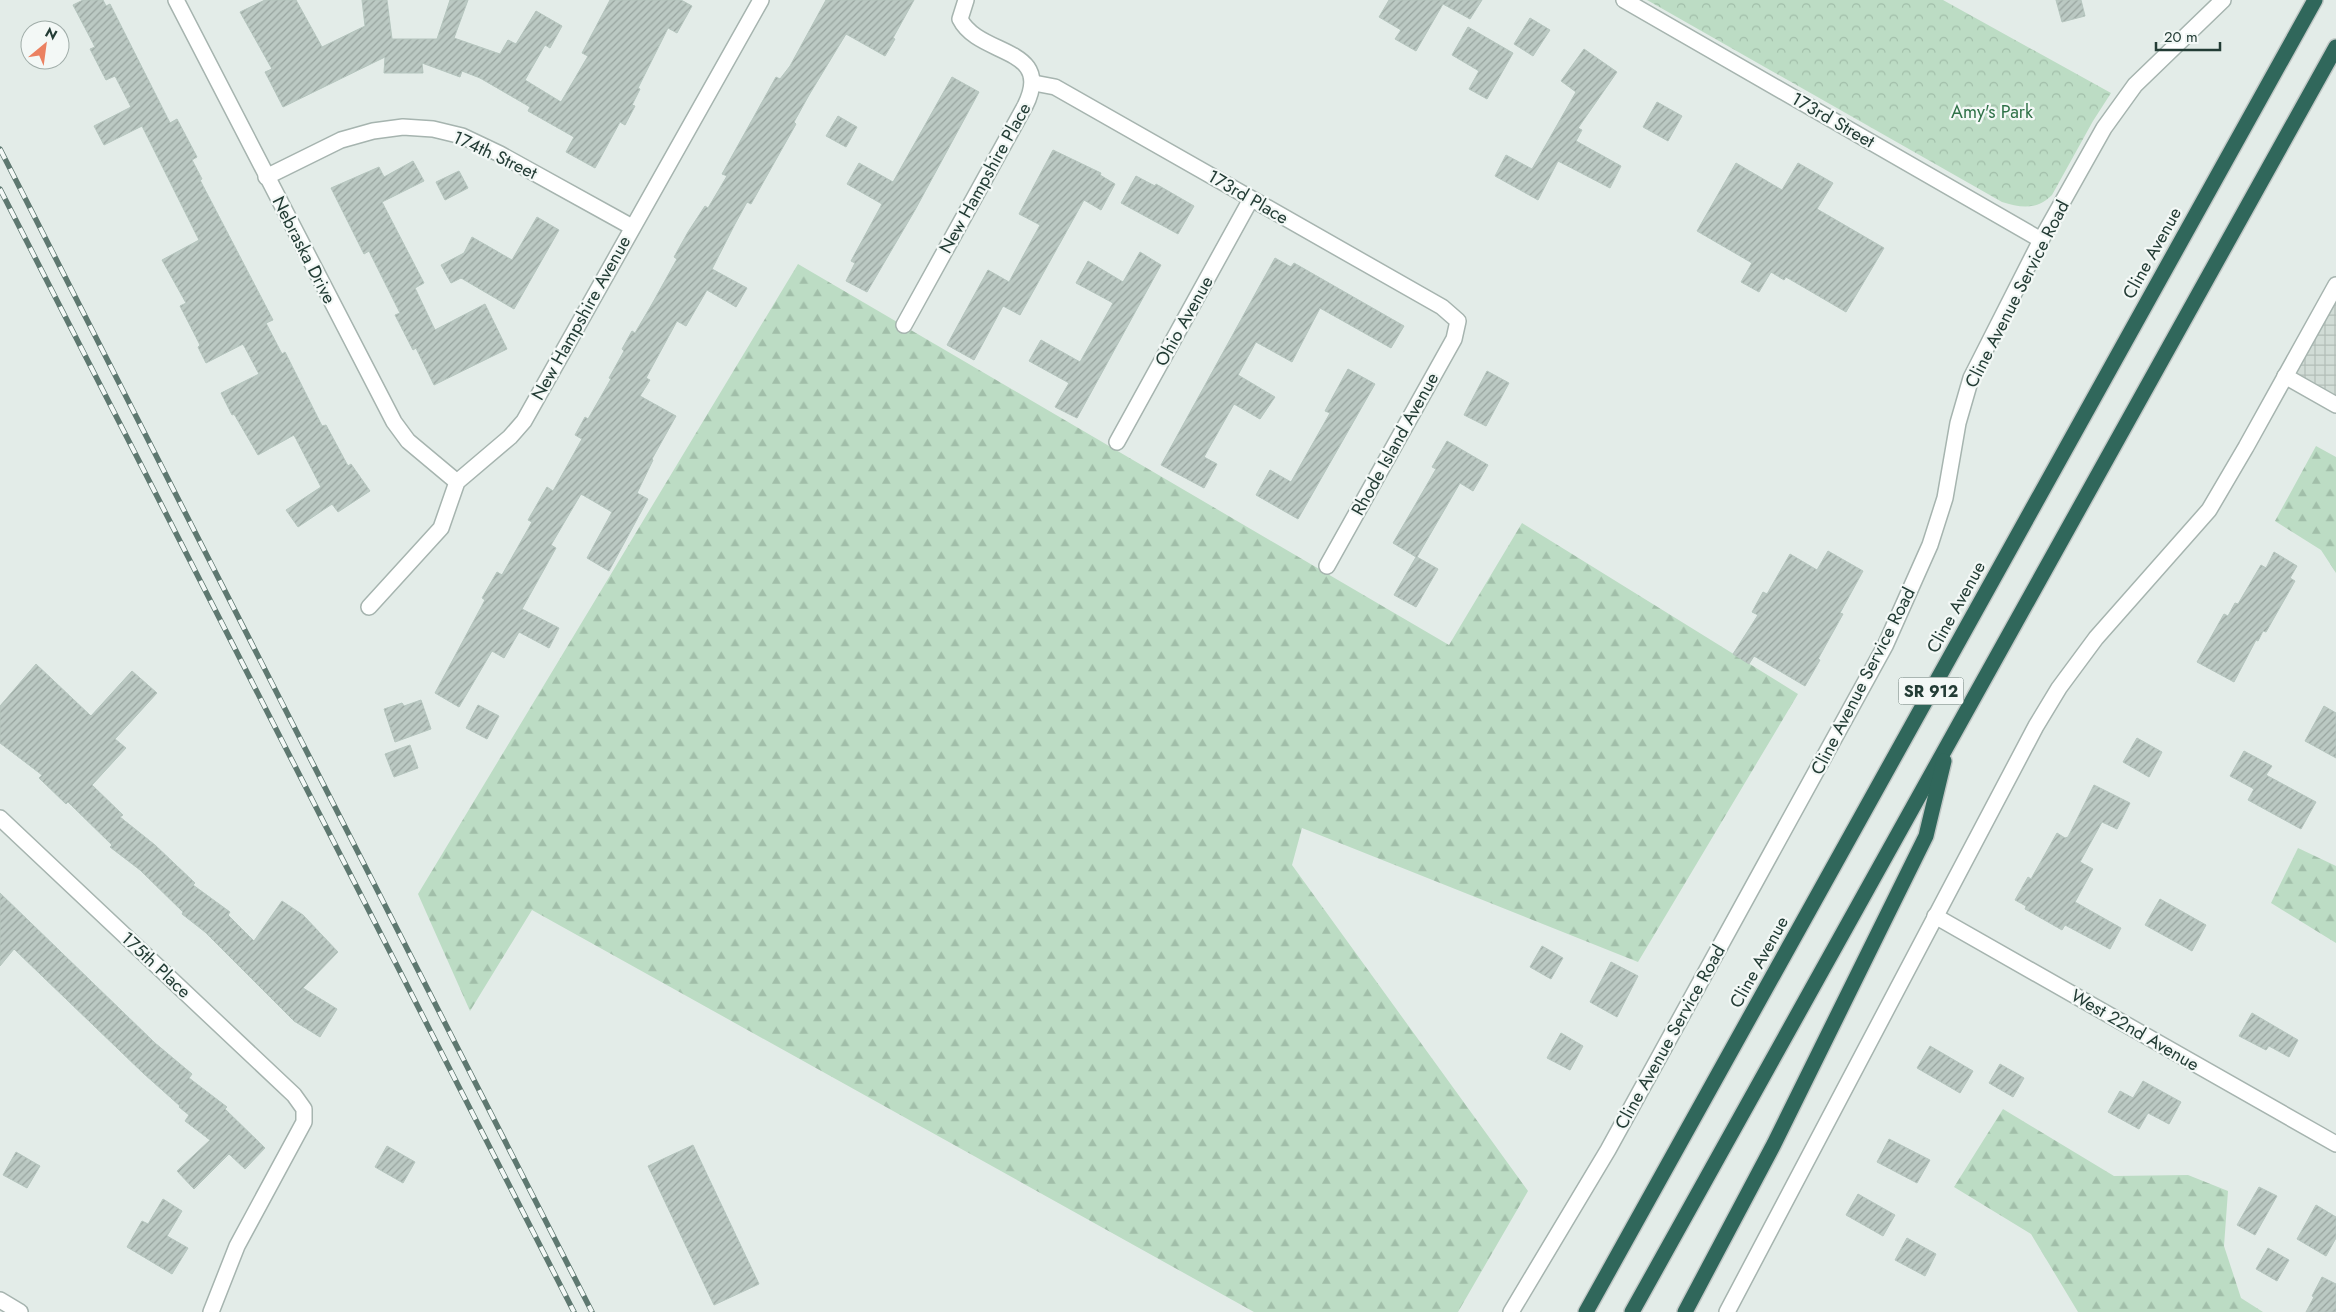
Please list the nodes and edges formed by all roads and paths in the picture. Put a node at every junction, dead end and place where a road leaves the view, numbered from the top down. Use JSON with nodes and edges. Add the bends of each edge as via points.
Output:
{"nodes":[{"id":1,"x":176,"y":0,"type":"edge"},
{"id":2,"x":761,"y":0,"type":"edge"},
{"id":3,"x":966,"y":0,"type":"edge"},
{"id":4,"x":1624,"y":0,"type":"edge"},
{"id":5,"x":2223,"y":0,"type":"edge"},
{"id":6,"x":2315,"y":0,"type":"edge"},
{"id":7,"x":2336,"y":47,"type":"edge"},
{"id":8,"x":1034,"y":83,"type":"junction"},
{"id":9,"x":266,"y":176,"type":"junction"},
{"id":10,"x":1251,"y":199,"type":"junction"},
{"id":11,"x":632,"y":227,"type":"junction"},
{"id":12,"x":2041,"y":240,"type":"junction"},
{"id":13,"x":2336,"y":285,"type":"edge"},
{"id":14,"x":1458,"y":322,"type":"joint"},
{"id":15,"x":904,"y":325,"type":"dead end"},
{"id":16,"x":2285,"y":376,"type":"junction"},
{"id":17,"x":2336,"y":404,"type":"edge"},
{"id":18,"x":1117,"y":442,"type":"dead end"},
{"id":19,"x":457,"y":482,"type":"junction"},
{"id":20,"x":1327,"y":566,"type":"dead end"},
{"id":21,"x":369,"y":607,"type":"dead end"},
{"id":22,"x":1950,"y":740,"type":"junction"},
{"id":23,"x":0,"y":818,"type":"edge"},
{"id":24,"x":1935,"y":916,"type":"junction"},
{"id":25,"x":2336,"y":1144,"type":"edge"},
{"id":26,"x":0,"y":1300,"type":"edge"},
{"id":27,"x":20,"y":1312,"type":"edge"},
{"id":28,"x":211,"y":1312,"type":"edge"},
{"id":29,"x":1511,"y":1312,"type":"edge"},
{"id":30,"x":1586,"y":1312,"type":"edge"},
{"id":31,"x":1632,"y":1312,"type":"edge"},
{"id":32,"x":1685,"y":1312,"type":"edge"},
{"id":33,"x":1727,"y":1312,"type":"edge"}],
"edges":[{"from":1,"to":9,"type":"street","name":"Nebraska Drive"},
{"from":2,"to":11,"type":"street","name":"New Hampshire Avenue"},
{"from":3,"to":8,"type":"street","name":"New Hampshire Place","via":[[960,18],[963,24],[1027,66]]},
{"from":4,"to":12,"type":"street","name":"173rd Street"},
{"from":5,"to":12,"type":"street","name":"Cline Avenue Service Road","via":[[2135,85],[2104,128]]},
{"from":6,"to":30,"type":"highway","name":"Cline Avenue","number":"SR 912"},
{"from":7,"to":22,"type":"highway","number":"SR 912"},
{"from":8,"to":10,"type":"street","name":"173rd Place","via":[[1055,87]]},
{"from":8,"to":15,"type":"street","name":"New Hampshire Place","via":[[1025,106]]},
{"from":9,"to":11,"type":"street","name":"174th Street","via":[[341,140],[403,127],[433,129],[462,136],[500,154]]},
{"from":9,"to":19,"type":"street","name":"Nebraska Drive","via":[[394,422],[408,441]]},
{"from":10,"to":14,"type":"street","name":"173rd Place","via":[[1442,307]]},
{"from":10,"to":18,"type":"street","name":"Ohio Avenue"},
{"from":11,"to":19,"type":"street","name":"New Hampshire Avenue","via":[[524,421]]},
{"from":12,"to":29,"type":"street","name":"Cline Avenue Service Road","via":[[1971,378],[1958,422],[1945,498],[1930,545],[1885,646],[1608,1150]]},
{"from":13,"to":16,"type":"street"},
{"from":14,"to":20,"type":"street","name":"Rhode Island Avenue","via":[[1454,339]]},
{"from":16,"to":17,"type":"street"},
{"from":16,"to":24,"type":"street","via":[[2209,510],[2096,638],[2047,706]]},
{"from":19,"to":21,"type":"street","via":[[441,528]]},
{"from":22,"to":31,"type":"highway","number":"SR 912"},
{"from":22,"to":32,"type":"highway","via":[[1926,836],[1774,1144]]},
{"from":23,"to":28,"type":"street","name":"175th Place","via":[[301,1103],[305,1116],[299,1132],[237,1246]]},
{"from":24,"to":25,"type":"street","name":"West 22nd Avenue"},
{"from":24,"to":33,"type":"street"},
{"from":26,"to":27,"type":"street"}]}
